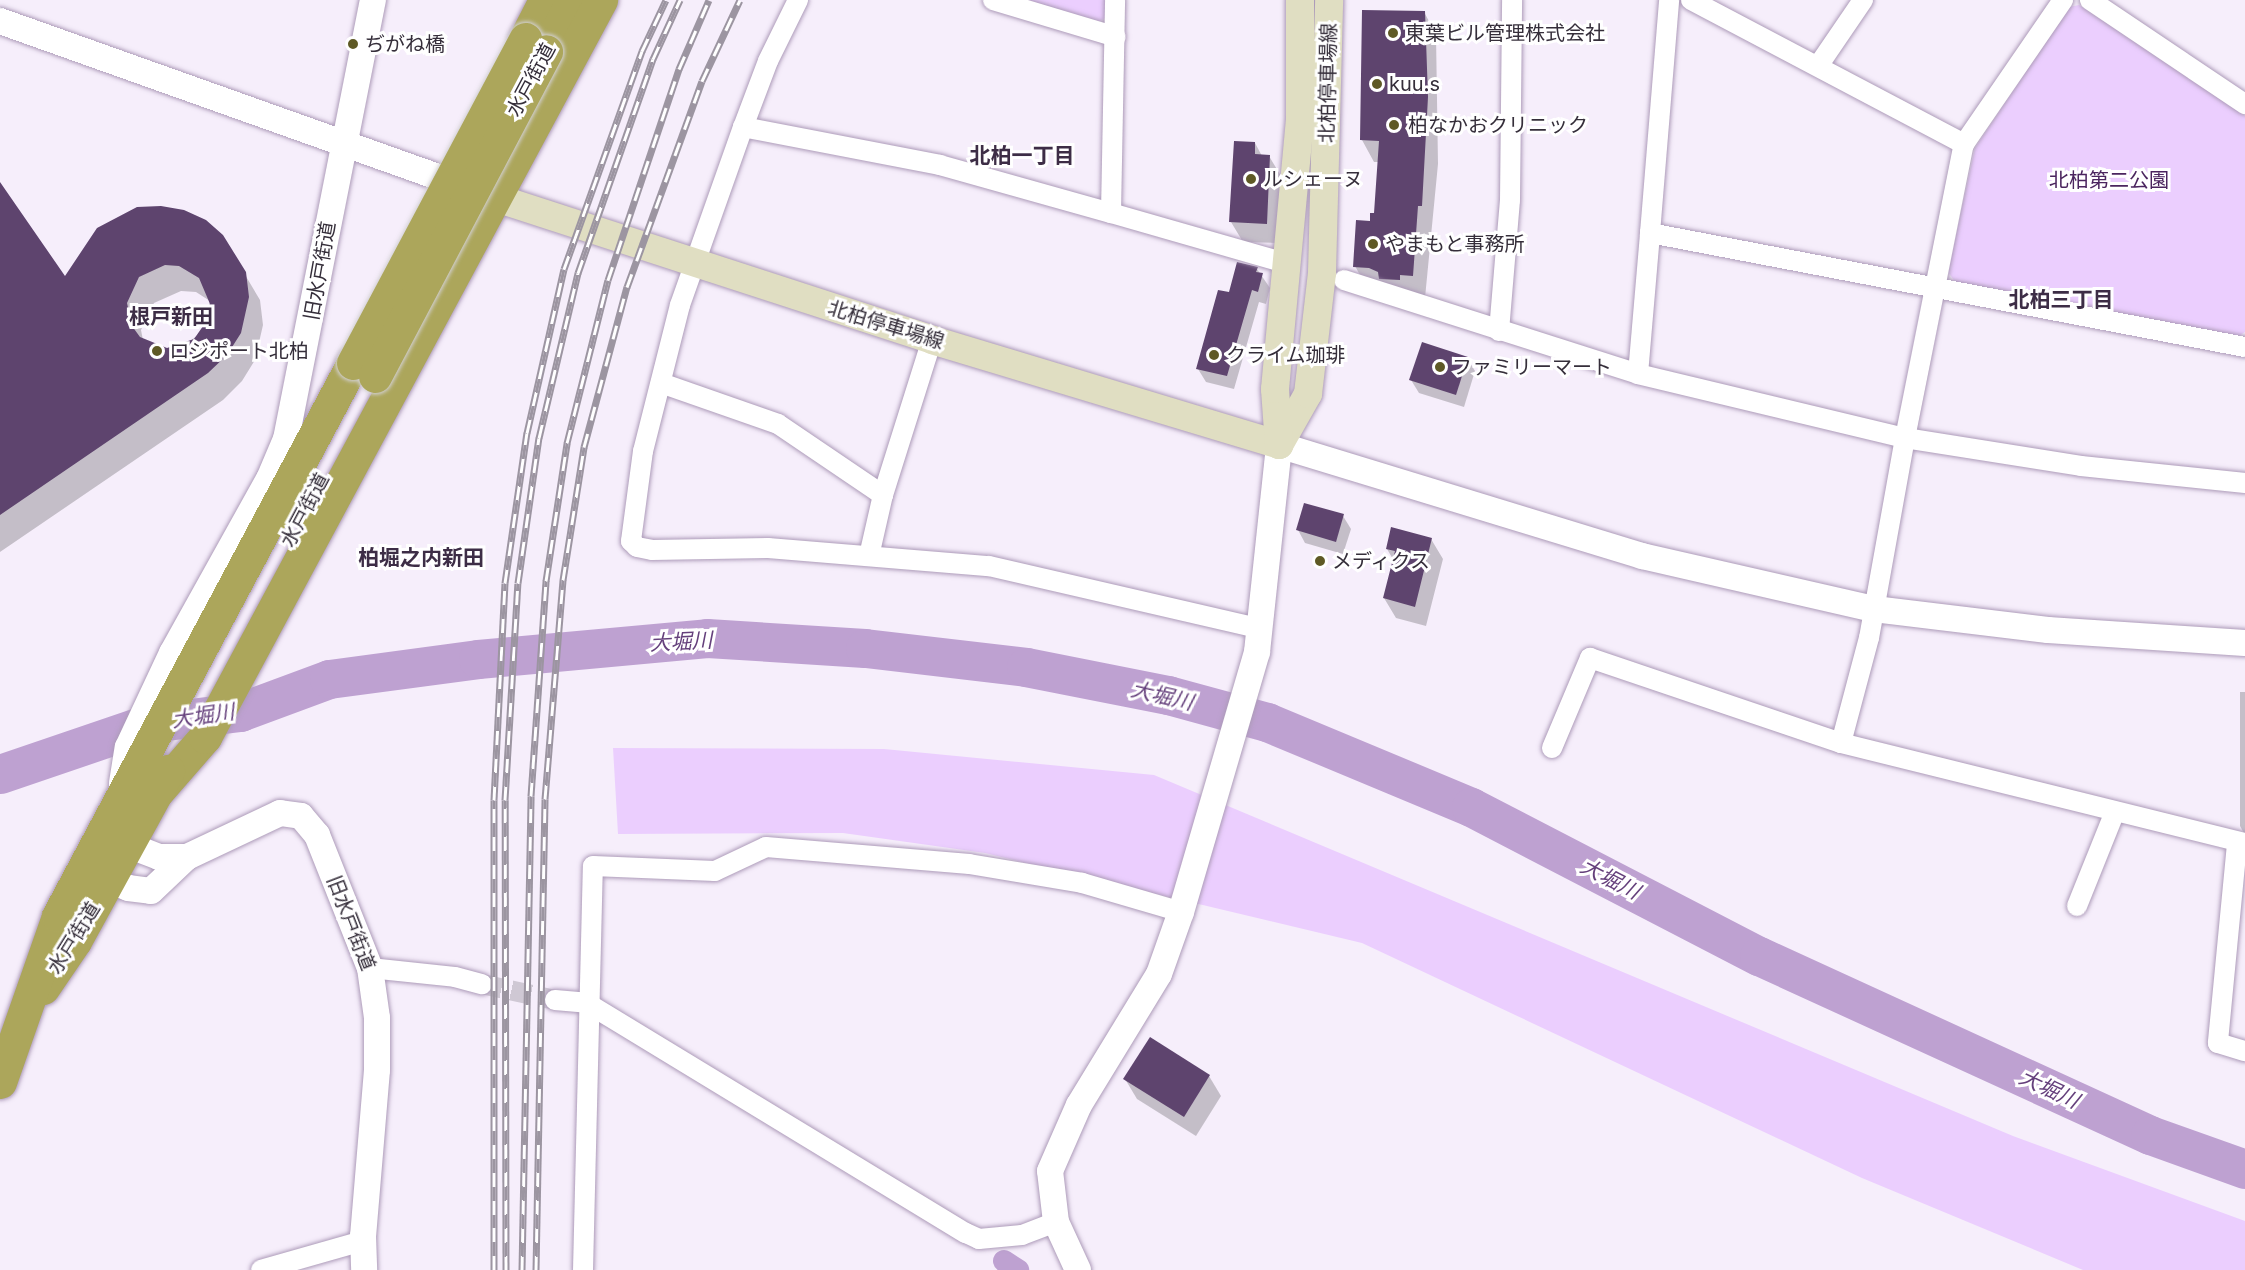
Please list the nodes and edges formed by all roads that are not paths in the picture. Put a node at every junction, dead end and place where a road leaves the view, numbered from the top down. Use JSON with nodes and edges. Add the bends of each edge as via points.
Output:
{"nodes":[{"id":1,"x":373,"y":0,"type":"edge"},
{"id":2,"x":545,"y":0,"type":"edge"},
{"id":3,"x":573,"y":0,"type":"edge"},
{"id":4,"x":601,"y":0,"type":"edge"},
{"id":5,"x":798,"y":0,"type":"edge"},
{"id":6,"x":993,"y":0,"type":"edge"},
{"id":7,"x":1115,"y":0,"type":"edge"},
{"id":8,"x":1300,"y":0,"type":"edge"},
{"id":9,"x":1329,"y":0,"type":"edge"},
{"id":10,"x":1512,"y":0,"type":"edge"},
{"id":11,"x":1669,"y":0,"type":"edge"},
{"id":12,"x":1691,"y":0,"type":"edge"},
{"id":13,"x":1863,"y":0,"type":"edge"},
{"id":14,"x":2063,"y":0,"type":"edge"},
{"id":15,"x":2091,"y":0,"type":"edge"},
{"id":16,"x":0,"y":21,"type":"edge"},
{"id":17,"x":1116,"y":37,"type":"junction"},
{"id":18,"x":535,"y":45,"type":"junction"},
{"id":19,"x":1818,"y":66,"type":"junction"},
{"id":20,"x":2245,"y":104,"type":"edge"},
{"id":21,"x":743,"y":127,"type":"junction"},
{"id":22,"x":344,"y":143,"type":"junction"},
{"id":23,"x":1965,"y":144,"type":"junction"},
{"id":24,"x":496,"y":198,"type":"junction"},
{"id":25,"x":1111,"y":213,"type":"junction"},
{"id":26,"x":1650,"y":233,"type":"junction"},
{"id":27,"x":1275,"y":260,"type":"dead end"},
{"id":28,"x":695,"y":265,"type":"junction"},
{"id":29,"x":1344,"y":280,"type":"dead end"},
{"id":30,"x":1936,"y":287,"type":"junction"},
{"id":31,"x":1499,"y":331,"type":"junction"},
{"id":32,"x":932,"y":340,"type":"junction"},
{"id":33,"x":2245,"y":347,"type":"edge"},
{"id":34,"x":364,"y":370,"type":"junction"},
{"id":35,"x":1638,"y":374,"type":"junction"},
{"id":36,"x":661,"y":383,"type":"junction"},
{"id":37,"x":1905,"y":438,"type":"junction"},
{"id":38,"x":1279,"y":446,"type":"junction"},
{"id":39,"x":2245,"y":483,"type":"edge"},
{"id":40,"x":883,"y":495,"type":"junction"},
{"id":41,"x":870,"y":556,"type":"junction"},
{"id":42,"x":1874,"y":609,"type":"junction"},
{"id":43,"x":249,"y":637,"type":"junction"},
{"id":44,"x":1259,"y":640,"type":"junction"},
{"id":45,"x":2245,"y":644,"type":"edge"},
{"id":46,"x":186,"y":650,"type":"junction"},
{"id":47,"x":1841,"y":743,"type":"junction"},
{"id":48,"x":1552,"y":748,"type":"dead end"},
{"id":49,"x":2114,"y":814,"type":"junction"},
{"id":50,"x":130,"y":843,"type":"junction"},
{"id":51,"x":2241,"y":844,"type":"edge"},
{"id":52,"x":187,"y":857,"type":"junction"},
{"id":53,"x":94,"y":867,"type":"junction"},
{"id":54,"x":2077,"y":906,"type":"dead end"},
{"id":55,"x":1181,"y":912,"type":"junction"},
{"id":56,"x":370,"y":968,"type":"junction"},
{"id":57,"x":482,"y":984,"type":"tunnel mouth"},
{"id":58,"x":555,"y":999,"type":"tunnel mouth"},
{"id":59,"x":587,"y":1003,"type":"junction"},
{"id":60,"x":2245,"y":1051,"type":"edge"},
{"id":61,"x":0,"y":1082,"type":"edge"},
{"id":62,"x":1056,"y":1222,"type":"junction"},
{"id":63,"x":363,"y":1241,"type":"junction"},
{"id":64,"x":261,"y":1270,"type":"edge"},
{"id":65,"x":364,"y":1270,"type":"edge"},
{"id":66,"x":582,"y":1270,"type":"edge"},
{"id":67,"x":1078,"y":1270,"type":"edge"}],
"edges":[{"from":1,"to":22,"type":"street","name":"旧水戸街道"},
{"from":2,"to":18,"type":"highway","name":"水戸街道"},
{"from":3,"to":18,"type":"highway","name":"水戸街道"},
{"from":4,"to":24,"type":"highway"},
{"from":5,"to":21,"type":"street"},
{"from":6,"to":17,"type":"street"},
{"from":7,"to":17,"type":"street"},
{"from":8,"to":38,"type":"main road","name":"北柏停車場線","via":[[1300,120],[1275,389]]},
{"from":9,"to":38,"type":"main road","name":"北柏停車場線","via":[[1322,273],[1308,394]]},
{"from":10,"to":31,"type":"street","via":[[1510,200]]},
{"from":11,"to":26,"type":"street"},
{"from":12,"to":19,"type":"street"},
{"from":13,"to":19,"type":"street"},
{"from":14,"to":23,"type":"street"},
{"from":15,"to":20,"type":"street"},
{"from":16,"to":22,"type":"street"},
{"from":17,"to":25,"type":"street"},
{"from":18,"to":34,"type":"highway","name":"水戸街道","bridge":true},
{"from":19,"to":23,"type":"street"},
{"from":21,"to":25,"type":"street","via":[[940,165]]},
{"from":21,"to":28,"type":"street"},
{"from":22,"to":24,"type":"street"},
{"from":22,"to":46,"type":"street","name":"旧水戸街道","via":[[286,439]]},
{"from":23,"to":30,"type":"street"},
{"from":24,"to":28,"type":"main road","name":"北柏停車場線"},
{"from":24,"to":43,"type":"highway"},
{"from":25,"to":27,"type":"street"},
{"from":26,"to":30,"type":"street"},
{"from":26,"to":35,"type":"street"},
{"from":28,"to":32,"type":"main road","name":"北柏停車場線"},
{"from":28,"to":36,"type":"street","via":[[680,305]]},
{"from":29,"to":31,"type":"street"},
{"from":30,"to":33,"type":"street"},
{"from":30,"to":37,"type":"street"},
{"from":31,"to":35,"type":"street"},
{"from":32,"to":38,"type":"main road","name":"北柏停車場線"},
{"from":32,"to":40,"type":"street"},
{"from":34,"to":43,"type":"highway","name":"水戸街道"},
{"from":34,"to":46,"type":"highway","name":"水戸街道"},
{"from":35,"to":37,"type":"street"},
{"from":36,"to":40,"type":"street","via":[[778,424]]},
{"from":36,"to":41,"type":"street","via":[[643,451],[632,541],[637,547],[768,548]]},
{"from":37,"to":39,"type":"street","via":[[2081,466]]},
{"from":37,"to":42,"type":"street"},
{"from":38,"to":42,"type":"street","via":[[1631,553]]},
{"from":38,"to":44,"type":"street"},
{"from":40,"to":41,"type":"street"},
{"from":41,"to":44,"type":"street","via":[[989,566]]},
{"from":42,"to":45,"type":"street","via":[[2048,630]]},
{"from":42,"to":47,"type":"street"},
{"from":43,"to":50,"type":"highway","name":"水戸街道"},
{"from":44,"to":55,"type":"street"},
{"from":46,"to":53,"type":"highway","name":"水戸街道","via":[[120,795]]},
{"from":47,"to":48,"type":"street","via":[[1590,658]]},
{"from":47,"to":49,"type":"street"},
{"from":49,"to":51,"type":"street"},
{"from":49,"to":54,"type":"street"},
{"from":50,"to":52,"type":"street","name":"旧水戸街道","via":[[159,857]]},
{"from":50,"to":53,"type":"highway","name":"水戸街道"},
{"from":51,"to":60,"type":"street","via":[[2218,1043]]},
{"from":52,"to":53,"type":"street","name":"旧水戸街道","via":[[151,891]]},
{"from":52,"to":56,"type":"street","name":"旧水戸街道","via":[[280,813],[301,816],[317,835]]},
{"from":53,"to":61,"type":"highway","name":"水戸街道","via":[[50,934]]},
{"from":55,"to":59,"type":"street","via":[[1082,883],[969,864],[766,847],[715,871],[593,866]]},
{"from":55,"to":62,"type":"street","via":[[1159,975],[1078,1105],[1054,1156],[1050,1192]]},
{"from":56,"to":57,"type":"street","via":[[455,977]]},
{"from":56,"to":63,"type":"street","name":"旧水戸街道","via":[[377,1018],[377,1070]]},
{"from":58,"to":59,"type":"street"},
{"from":59,"to":62,"type":"street","via":[[966,1233],[979,1239],[1022,1234]]},
{"from":59,"to":66,"type":"street"},
{"from":62,"to":67,"type":"street"},
{"from":63,"to":64,"type":"street"},
{"from":63,"to":65,"type":"street","name":"旧水戸街道"}]}
